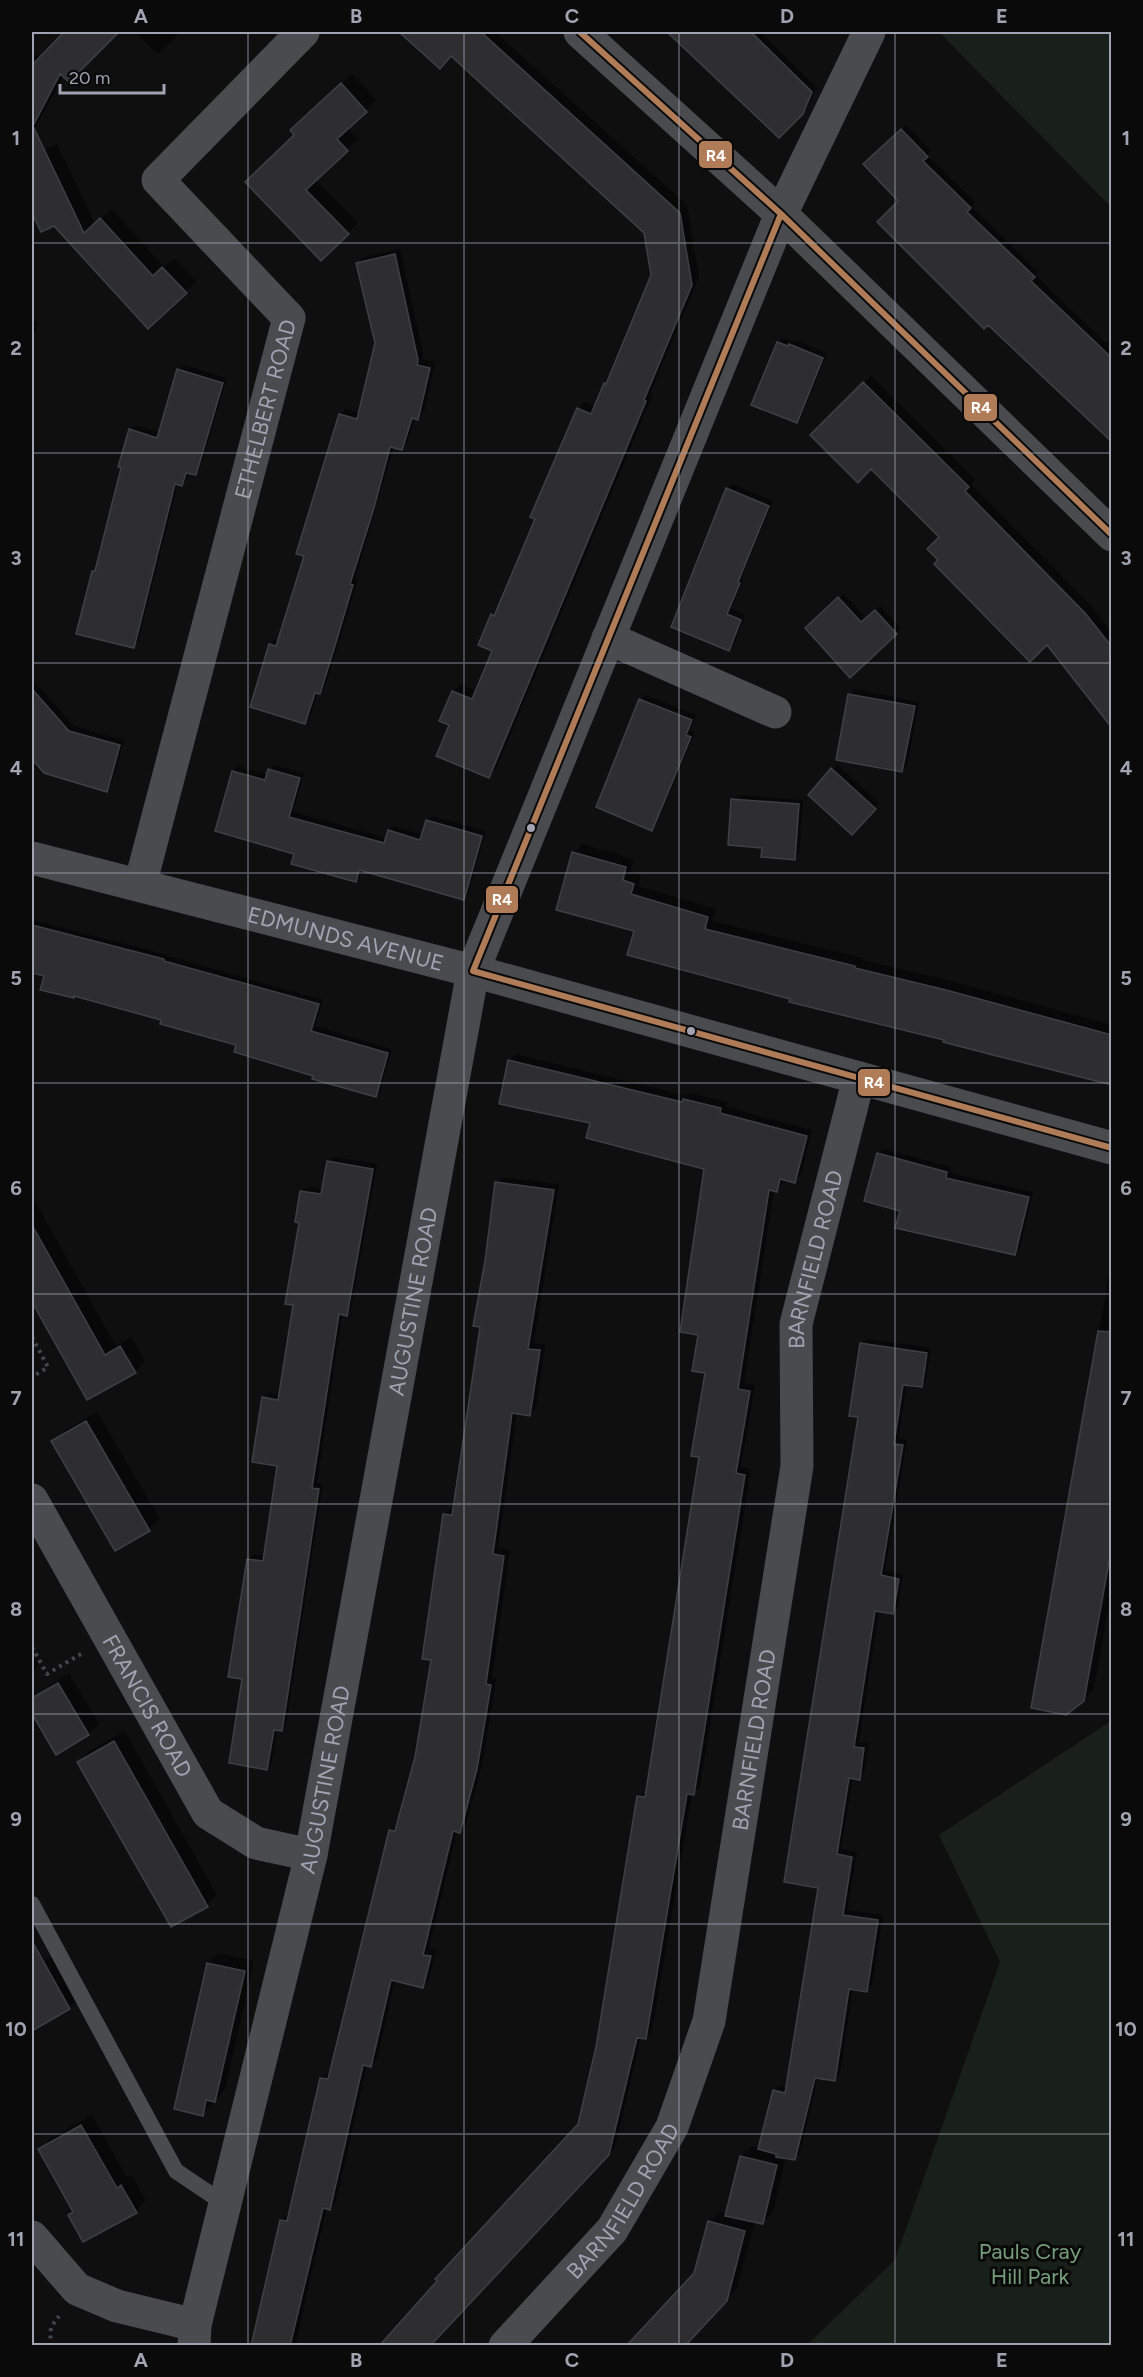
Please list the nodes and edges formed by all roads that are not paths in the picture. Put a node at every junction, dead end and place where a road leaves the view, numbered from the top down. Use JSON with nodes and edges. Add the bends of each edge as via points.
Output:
{"nodes":[{"id":1,"x":303,"y":32,"type":"edge"},
{"id":2,"x":580,"y":32,"type":"edge"},
{"id":3,"x":869,"y":32,"type":"edge"},
{"id":4,"x":781,"y":214,"type":"junction"},
{"id":5,"x":1112,"y":535,"type":"edge"},
{"id":6,"x":608,"y":638,"type":"junction"},
{"id":7,"x":775,"y":712,"type":"dead end"},
{"id":8,"x":32,"y":858,"type":"edge"},
{"id":9,"x":140,"y":885,"type":"junction"},
{"id":10,"x":473,"y":971,"type":"junction"},
{"id":11,"x":859,"y":1078,"type":"junction"},
{"id":12,"x":1112,"y":1148,"type":"edge"},
{"id":13,"x":32,"y":1500,"type":"edge"},
{"id":14,"x":311,"y":1854,"type":"junction"},
{"id":15,"x":32,"y":1904,"type":"edge"},
{"id":16,"x":225,"y":2204,"type":"junction"},
{"id":17,"x":32,"y":2237,"type":"edge"},
{"id":18,"x":195,"y":2335,"type":"edge"},
{"id":19,"x":505,"y":2346,"type":"edge"}],
"edges":[{"from":1,"to":9,"type":"street","name":"ETHELBERT ROAD","via":[[158,180],[289,318]]},
{"from":2,"to":4,"type":"street"},
{"from":3,"to":4,"type":"street","name":"AUGUSTINE ROAD"},
{"from":4,"to":5,"type":"street"},
{"from":4,"to":6,"type":"street","name":"AUGUSTINE ROAD"},
{"from":6,"to":7,"type":"street"},
{"from":6,"to":10,"type":"street","name":"AUGUSTINE ROAD"},
{"from":8,"to":9,"type":"street","name":"EDMUNDS AVENUE"},
{"from":9,"to":10,"type":"street","name":"EDMUNDS AVENUE"},
{"from":10,"to":11,"type":"street","name":"EDMUNDS AVENUE"},
{"from":10,"to":14,"type":"street","name":"AUGUSTINE ROAD"},
{"from":11,"to":12,"type":"street","name":"EDMUNDS AVENUE"},
{"from":11,"to":19,"type":"street","name":"BARNFIELD ROAD","via":[[796,1324],[797,1466],[709,2021],[672,2127],[612,2230]]},
{"from":13,"to":14,"type":"street","name":"FRANCIS ROAD","via":[[208,1813],[256,1843]]},
{"from":14,"to":16,"type":"street","name":"AUGUSTINE ROAD"},
{"from":15,"to":16,"type":"lane","via":[[176,2171]]},
{"from":16,"to":18,"type":"street","name":"AUGUSTINE ROAD"},
{"from":17,"to":18,"type":"street","via":[[77,2289]]}]}
